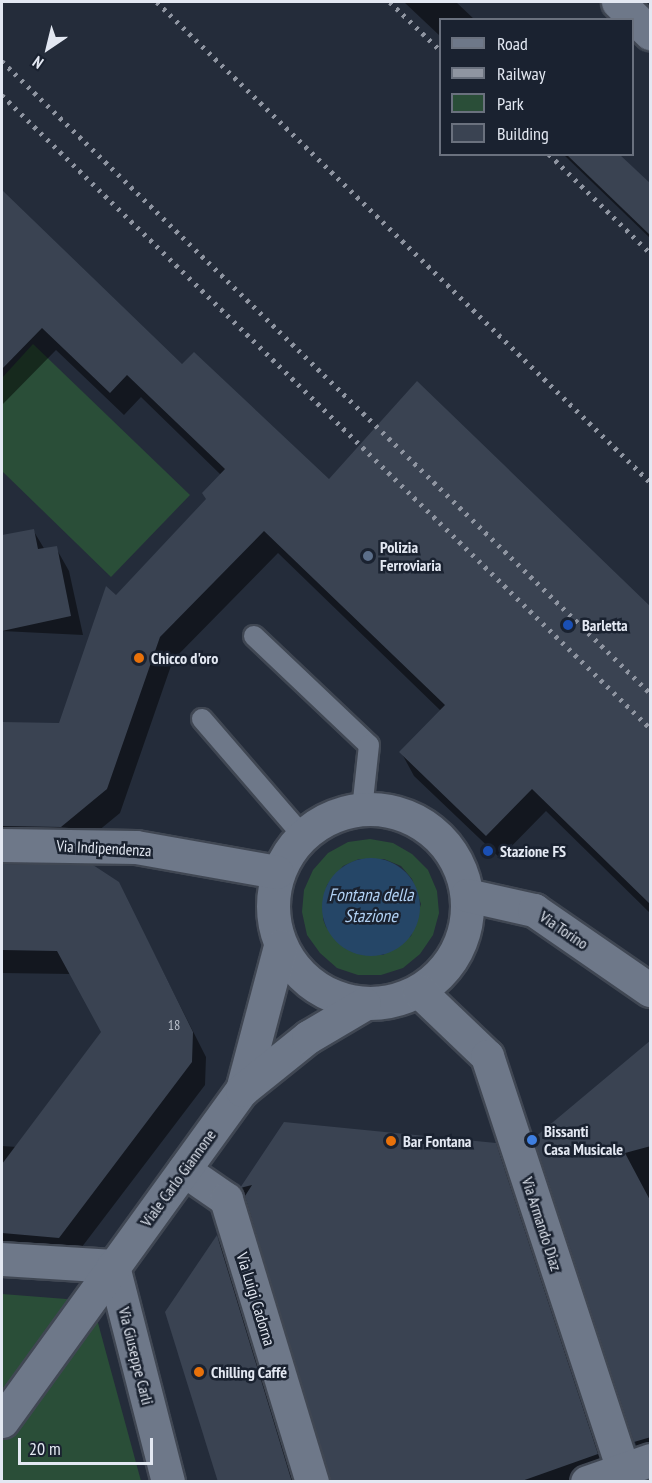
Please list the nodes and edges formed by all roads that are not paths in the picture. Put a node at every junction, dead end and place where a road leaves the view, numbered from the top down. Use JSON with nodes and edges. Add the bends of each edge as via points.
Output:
{"nodes":[{"id":1,"x":618,"y":2,"type":"edge"},
{"id":2,"x":651,"y":33,"type":"edge"},
{"id":3,"x":254,"y":636,"type":"dead end"},
{"id":4,"x":202,"y":718,"type":"dead end"},
{"id":5,"x":362,"y":809,"type":"junction"},
{"id":6,"x":302,"y":835,"type":"junction"},
{"id":7,"x":2,"y":844,"type":"edge"},
{"id":8,"x":277,"y":872,"type":"junction"},
{"id":9,"x":467,"y":895,"type":"junction"},
{"id":10,"x":280,"y":946,"type":"junction"},
{"id":11,"x":651,"y":990,"type":"edge"},
{"id":12,"x":419,"y":991,"type":"junction"},
{"id":13,"x":364,"y":1004,"type":"junction"},
{"id":14,"x":242,"y":1090,"type":"junction"},
{"id":15,"x":184,"y":1170,"type":"junction"},
{"id":16,"x":2,"y":1259,"type":"edge"},
{"id":17,"x":113,"y":1266,"type":"junction"},
{"id":18,"x":2,"y":1421,"type":"edge"},
{"id":19,"x":633,"y":1471,"type":"edge"},
{"id":20,"x":168,"y":1482,"type":"edge"},
{"id":21,"x":312,"y":1482,"type":"edge"},
{"id":22,"x":587,"y":1482,"type":"edge"}],
"edges":[{"from":1,"to":2,"type":"street"},
{"from":3,"to":5,"type":"lane","via":[[369,745]]},
{"from":4,"to":6,"type":"lane"},
{"from":5,"to":6,"type":"street","via":[[330,816]]},
{"from":5,"to":9,"type":"street","via":[[392,811],[443,841],[459,866]]},
{"from":6,"to":8,"type":"street"},
{"from":7,"to":8,"type":"street","name":"Via Indipendenza","via":[[136,847]]},
{"from":8,"to":10,"type":"street","via":[[272,897]]},
{"from":9,"to":11,"type":"street","name":"Via Torino","via":[[534,909]]},
{"from":9,"to":12,"type":"street","via":[[466,923],[458,950],[441,974]]},
{"from":10,"to":13,"type":"street","via":[[300,975],[329,996]]},
{"from":10,"to":14,"type":"street"},
{"from":12,"to":13,"type":"street","via":[[393,1002]]},
{"from":12,"to":19,"type":"street","name":"Via Armando Diaz","via":[[487,1056]]},
{"from":13,"to":14,"type":"street","via":[[308,1037]]},
{"from":14,"to":15,"type":"street","name":"Viale Carlo Giannone"},
{"from":15,"to":17,"type":"street","name":"Viale Carlo Giannone"},
{"from":15,"to":21,"type":"street","name":"Via Luigi Cadorna","via":[[225,1199]]},
{"from":16,"to":17,"type":"street"},
{"from":17,"to":18,"type":"street","name":"Viale Carlo Giannone"},
{"from":17,"to":20,"type":"street","name":"Via Giuseppe Carli"},
{"from":19,"to":22,"type":"street"}]}
